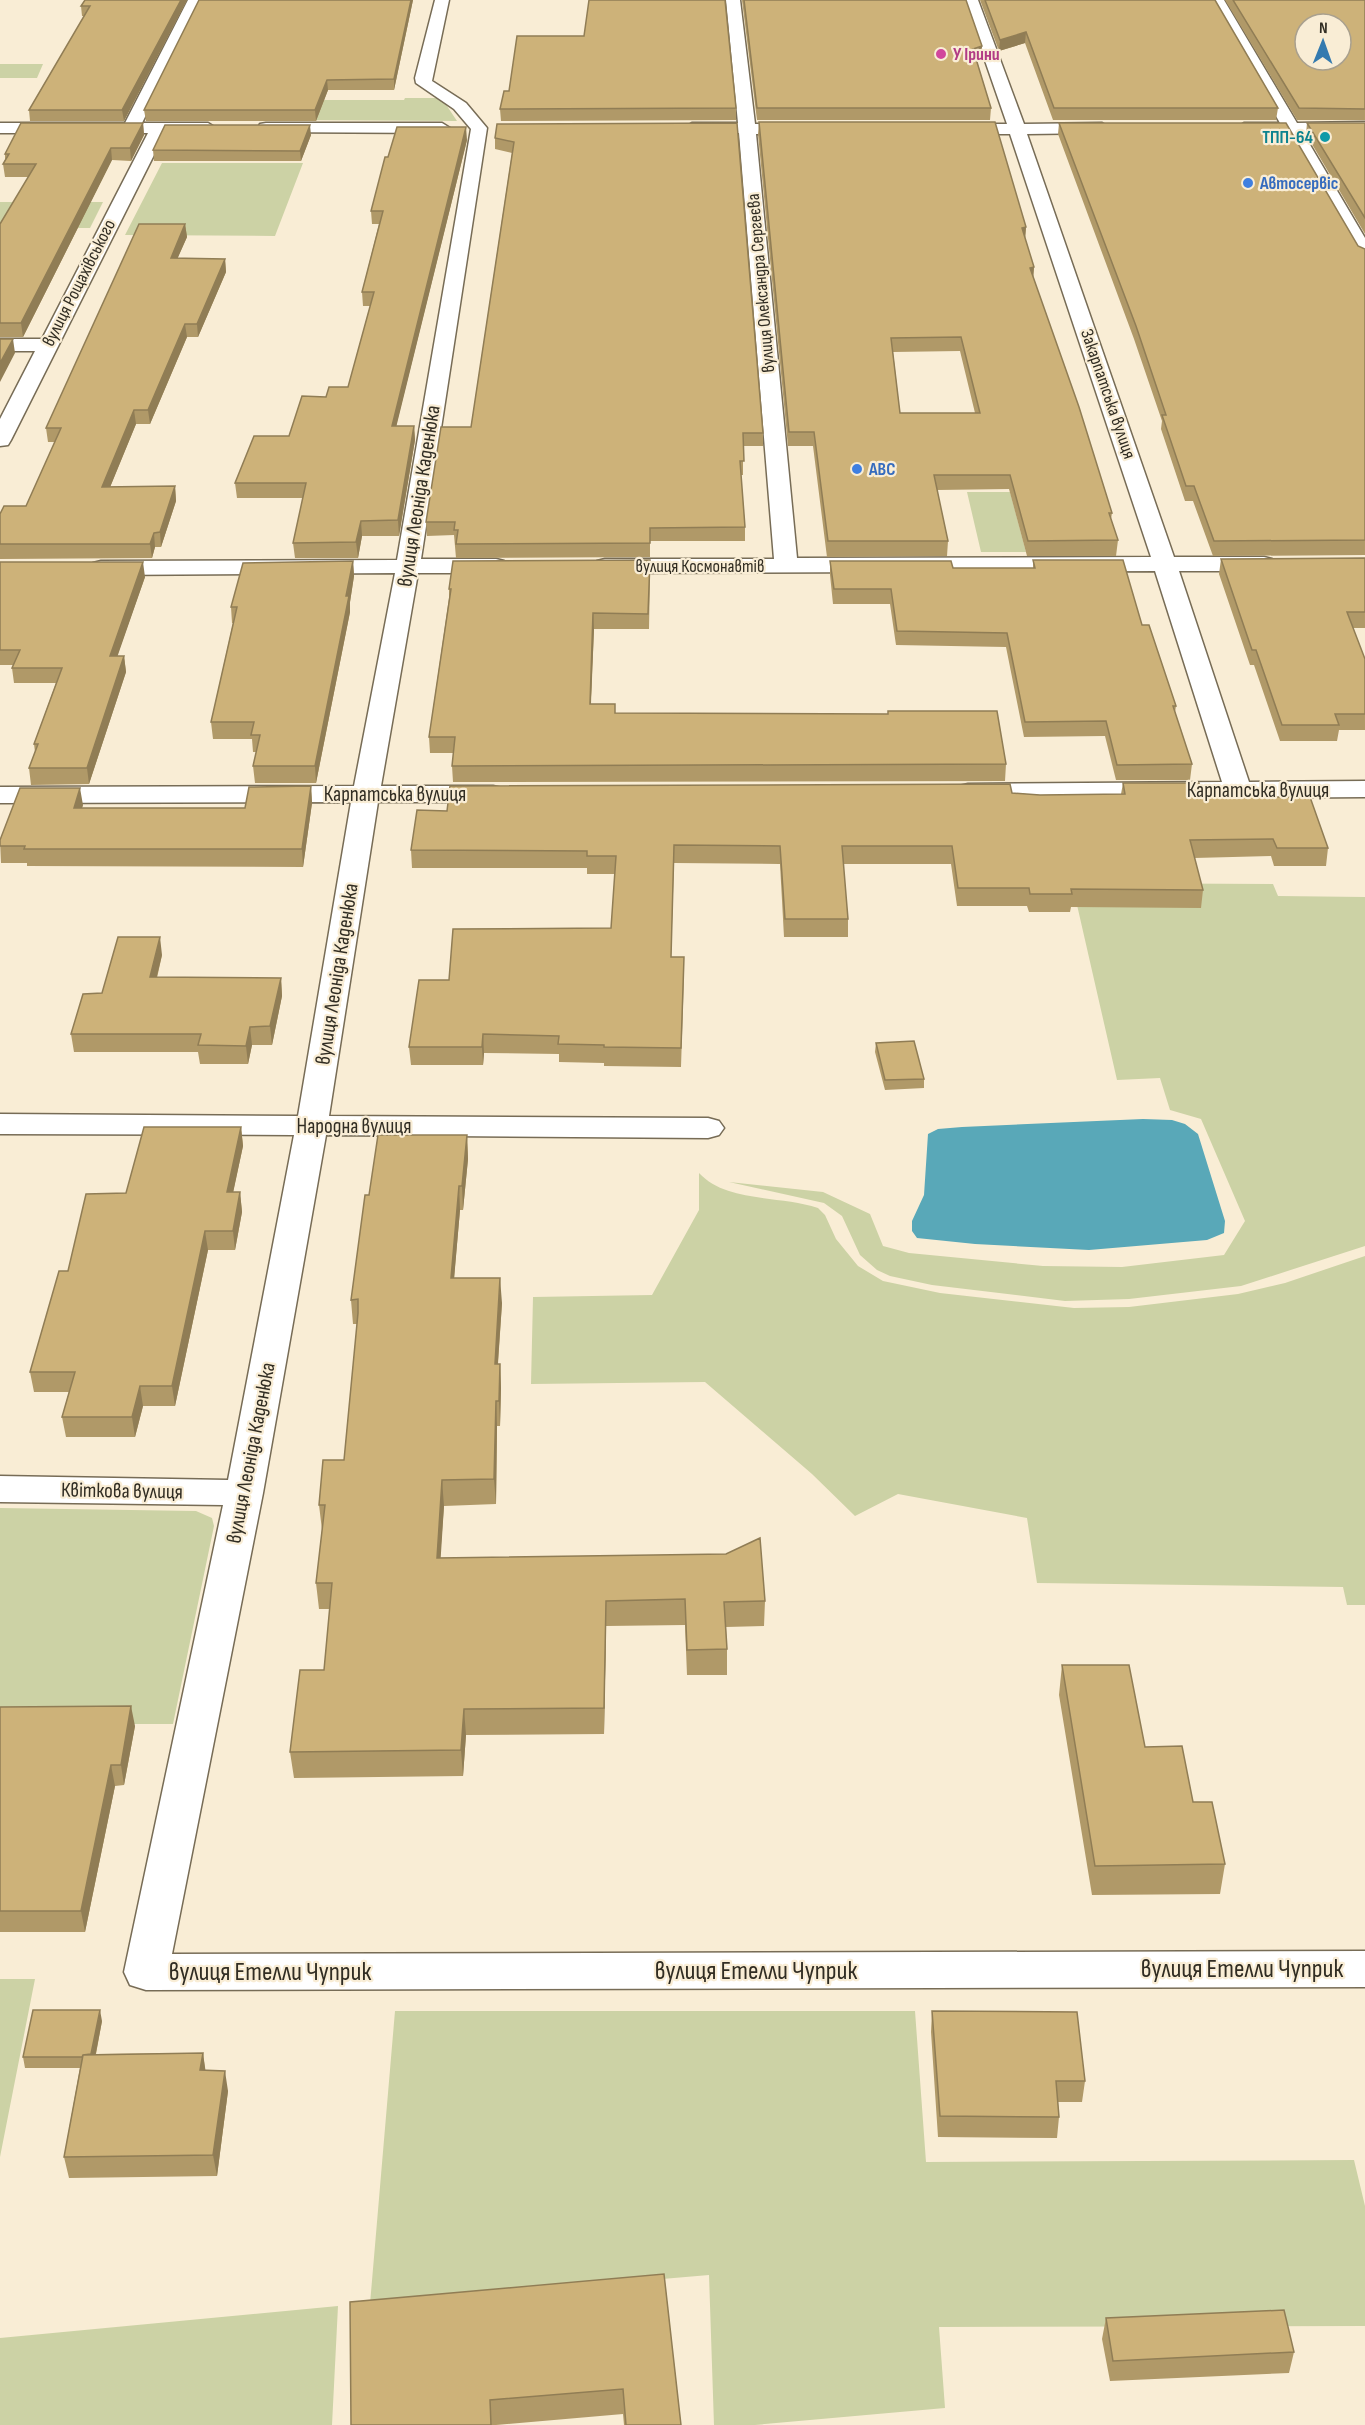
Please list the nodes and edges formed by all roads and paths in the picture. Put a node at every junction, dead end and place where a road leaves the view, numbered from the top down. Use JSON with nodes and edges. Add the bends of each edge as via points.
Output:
{"nodes":[{"id":1,"x":195,"y":0,"type":"edge"},
{"id":2,"x":442,"y":0,"type":"edge"},
{"id":3,"x":733,"y":0,"type":"edge"},
{"id":4,"x":971,"y":0,"type":"edge"},
{"id":5,"x":1217,"y":0,"type":"edge"},
{"id":6,"x":1365,"y":127,"type":"edge"},
{"id":7,"x":0,"y":128,"type":"edge"},
{"id":8,"x":131,"y":128,"type":"junction"},
{"id":9,"x":159,"y":128,"type":"junction"},
{"id":10,"x":230,"y":128,"type":"edge"},
{"id":11,"x":254,"y":128,"type":"edge"},
{"id":12,"x":485,"y":128,"type":"junction"},
{"id":13,"x":677,"y":128,"type":"edge"},
{"id":14,"x":1113,"y":128,"type":"edge"},
{"id":15,"x":1233,"y":128,"type":"edge"},
{"id":16,"x":1292,"y":128,"type":"junction"},
{"id":17,"x":747,"y":129,"type":"junction"},
{"id":18,"x":818,"y":129,"type":"edge"},
{"id":19,"x":936,"y":129,"type":"edge"},
{"id":20,"x":1018,"y":129,"type":"junction"},
{"id":21,"x":1365,"y":254,"type":"edge"},
{"id":22,"x":0,"y":345,"type":"edge"},
{"id":23,"x":47,"y":345,"type":"junction"},
{"id":24,"x":0,"y":440,"type":"edge"},
{"id":25,"x":1283,"y":564,"type":"edge"},
{"id":26,"x":1165,"y":565,"type":"junction"},
{"id":27,"x":408,"y":566,"type":"junction"},
{"id":28,"x":514,"y":566,"type":"edge"},
{"id":29,"x":585,"y":566,"type":"edge"},
{"id":30,"x":786,"y":566,"type":"junction"},
{"id":31,"x":82,"y":568,"type":"edge"},
{"id":32,"x":1365,"y":789,"type":"edge"},
{"id":33,"x":1238,"y":790,"type":"junction"},
{"id":34,"x":939,"y":792,"type":"edge"},
{"id":35,"x":366,"y":794,"type":"junction"},
{"id":36,"x":521,"y":794,"type":"edge"},
{"id":37,"x":0,"y":795,"type":"edge"},
{"id":38,"x":0,"y":1124,"type":"edge"},
{"id":39,"x":312,"y":1126,"type":"junction"},
{"id":40,"x":708,"y":1128,"type":"dead end"},
{"id":41,"x":0,"y":1490,"type":"edge"},
{"id":42,"x":244,"y":1493,"type":"junction"},
{"id":43,"x":1365,"y":1969,"type":"edge"},
{"id":44,"x":146,"y":1972,"type":"joint"}],
"edges":[{"from":1,"to":8,"type":"street"},
{"from":2,"to":12,"type":"street","via":[[424,83]]},
{"from":3,"to":17,"type":"street","name":"вулиця Олександра Сергеєва"},
{"from":4,"to":20,"type":"street","name":"Закарпатська вулиця"},
{"from":5,"to":16,"type":"street"},
{"from":6,"to":16,"type":"street"},
{"from":7,"to":8,"type":"street"},
{"from":8,"to":9,"type":"street"},
{"from":9,"to":10,"type":"street"},
{"from":9,"to":23,"type":"street","name":"вулиця Рощахівського"},
{"from":11,"to":12,"type":"street"},
{"from":12,"to":27,"type":"street","name":"вулиця Леоніда Каденюка"},
{"from":13,"to":17,"type":"street"},
{"from":14,"to":20,"type":"street"},
{"from":15,"to":16,"type":"street"},
{"from":16,"to":21,"type":"street"},
{"from":17,"to":18,"type":"street"},
{"from":17,"to":30,"type":"street","name":"вулиця Олександра Сергеєва"},
{"from":19,"to":20,"type":"street"},
{"from":20,"to":26,"type":"street","name":"Закарпатська вулиця"},
{"from":22,"to":23,"type":"street"},
{"from":23,"to":24,"type":"street","name":"вулиця Рощахівського"},
{"from":25,"to":26,"type":"street","name":"вулиця Космонавтів"},
{"from":26,"to":30,"type":"street","name":"вулиця Космонавтів"},
{"from":26,"to":33,"type":"street","name":"Закарпатська вулиця"},
{"from":27,"to":28,"type":"street"},
{"from":27,"to":31,"type":"street"},
{"from":27,"to":35,"type":"street","name":"вулиця Леоніда Каденюка"},
{"from":29,"to":30,"type":"street","name":"вулиця Космонавтів"},
{"from":32,"to":33,"type":"street","name":"Карпатська вулиця"},
{"from":33,"to":34,"type":"street","name":"Карпатська вулиця"},
{"from":35,"to":36,"type":"street","name":"Карпатська вулиця"},
{"from":35,"to":37,"type":"street","name":"Карпатська вулиця"},
{"from":35,"to":39,"type":"street","name":"вулиця Леоніда Каденюка"},
{"from":38,"to":39,"type":"street","name":"Народна вулиця"},
{"from":39,"to":40,"type":"street","name":"Народна вулиця"},
{"from":39,"to":42,"type":"street","name":"вулиця Леоніда Каденюка"},
{"from":41,"to":42,"type":"street","name":"Квіткова вулиця"},
{"from":42,"to":44,"type":"street","name":"вулиця Леоніда Каденюка"},
{"from":43,"to":44,"type":"street","name":"вулиця Етелли Чуприк"}]}
